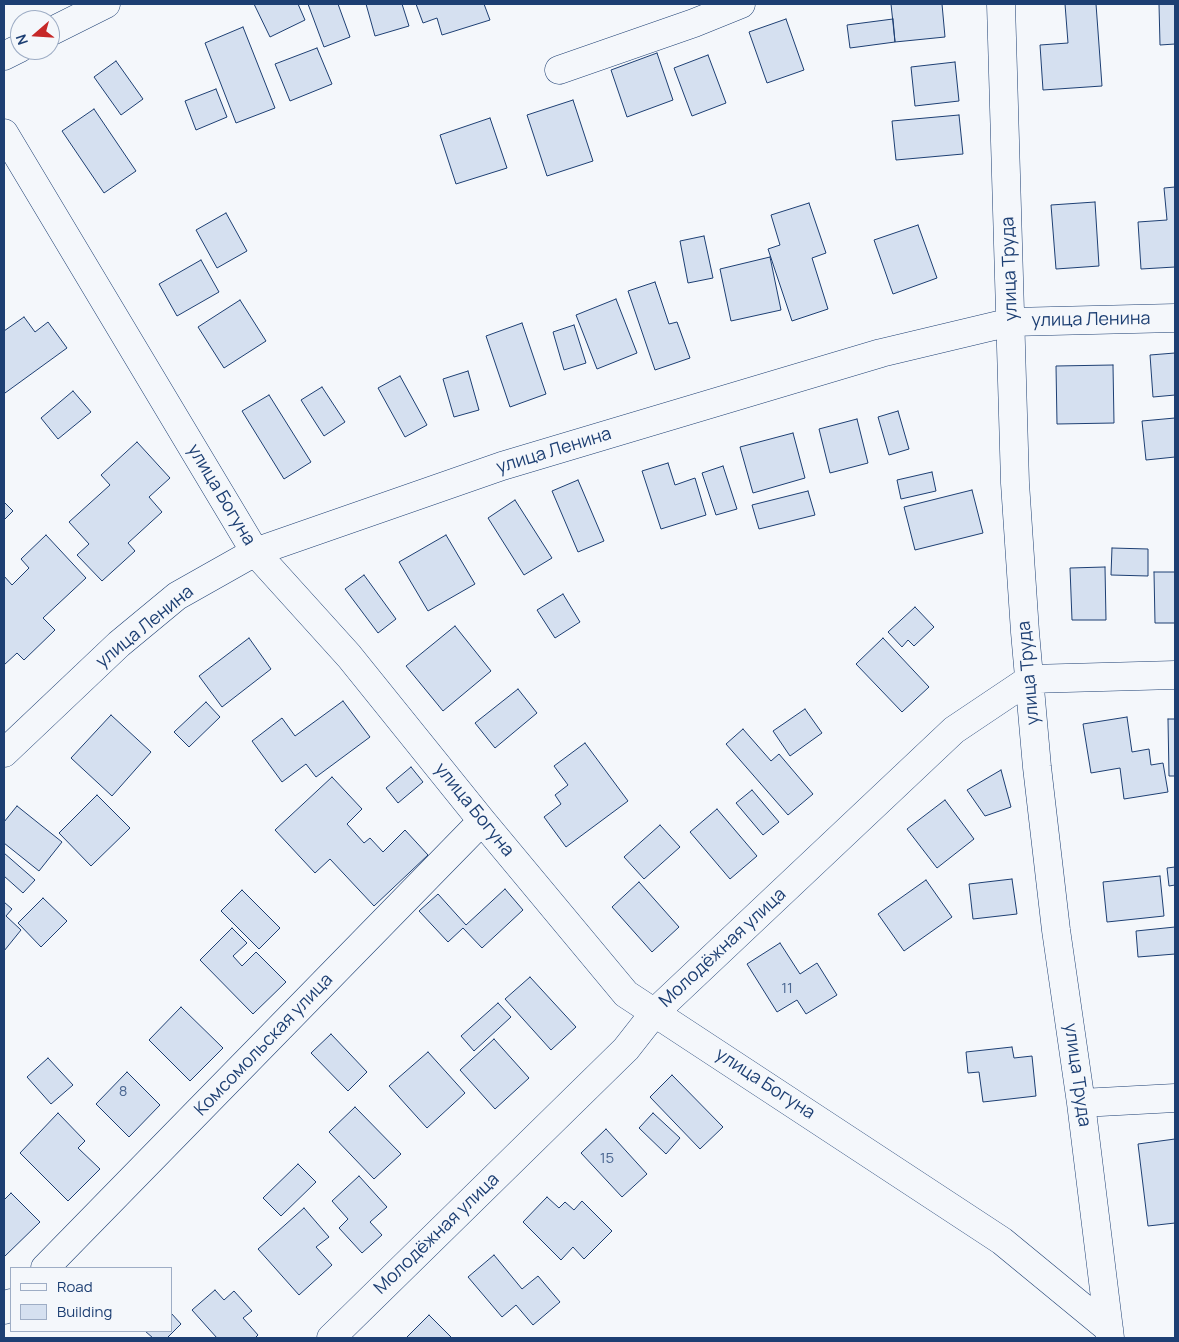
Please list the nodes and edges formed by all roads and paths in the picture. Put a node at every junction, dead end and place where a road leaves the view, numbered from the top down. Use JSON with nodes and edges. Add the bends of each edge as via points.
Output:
{"nodes":[{"id":1,"x":106,"y":4,"type":"edge"},
{"id":2,"x":741,"y":4,"type":"edge"},
{"id":3,"x":1001,"y":4,"type":"edge"},
{"id":4,"x":60,"y":27,"type":"edge"},
{"id":5,"x":559,"y":70,"type":"dead end"},
{"id":6,"x":4,"y":133,"type":"edge"},
{"id":7,"x":1175,"y":318,"type":"edge"},
{"id":8,"x":1011,"y":322,"type":"junction"},
{"id":9,"x":255,"y":552,"type":"junction"},
{"id":10,"x":1175,"y":675,"type":"edge"},
{"id":11,"x":1030,"y":679,"type":"junction"},
{"id":12,"x":4,"y":752,"type":"edge"},
{"id":13,"x":482,"y":822,"type":"junction"},
{"id":14,"x":655,"y":1012,"type":"junction"},
{"id":15,"x":1175,"y":1098,"type":"edge"},
{"id":16,"x":1081,"y":1103,"type":"junction"},
{"id":17,"x":46,"y":1267,"type":"edge"},
{"id":18,"x":1109,"y":1334,"type":"edge"},
{"id":19,"x":331,"y":1338,"type":"edge"}],
"edges":[{"from":1,"to":4,"type":"street"},
{"from":2,"to":5,"type":"street"},
{"from":3,"to":8,"type":"street","name":"улица Труда"},
{"from":6,"to":9,"type":"street","name":"улица Богуна"},
{"from":7,"to":8,"type":"street","name":"улица Ленина"},
{"from":8,"to":9,"type":"street","name":"улица Ленина","via":[[881,353],[512,463]]},
{"from":8,"to":11,"type":"street","name":"улица Труда","via":[[1015,484]]},
{"from":9,"to":12,"type":"street","name":"улица Ленина","via":[[177,596],[119,644]]},
{"from":9,"to":13,"type":"street","name":"улица Богуна","via":[[349,656]]},
{"from":10,"to":11,"type":"street"},
{"from":11,"to":14,"type":"street","name":"Молодёжная улица","via":[[954,730]]},
{"from":11,"to":16,"type":"street","name":"улица Труда","via":[[1056,930]]},
{"from":13,"to":14,"type":"street","name":"улица Богуна","via":[[626,994]]},
{"from":13,"to":17,"type":"street","name":"Комсомольская улица"},
{"from":14,"to":18,"type":"street","name":"улица Богуна","via":[[1002,1241]]},
{"from":14,"to":19,"type":"street","name":"Молодёжная улица","via":[[626,1049]]},
{"from":15,"to":16,"type":"street"},
{"from":16,"to":18,"type":"street","name":"улица Труда"}]}
